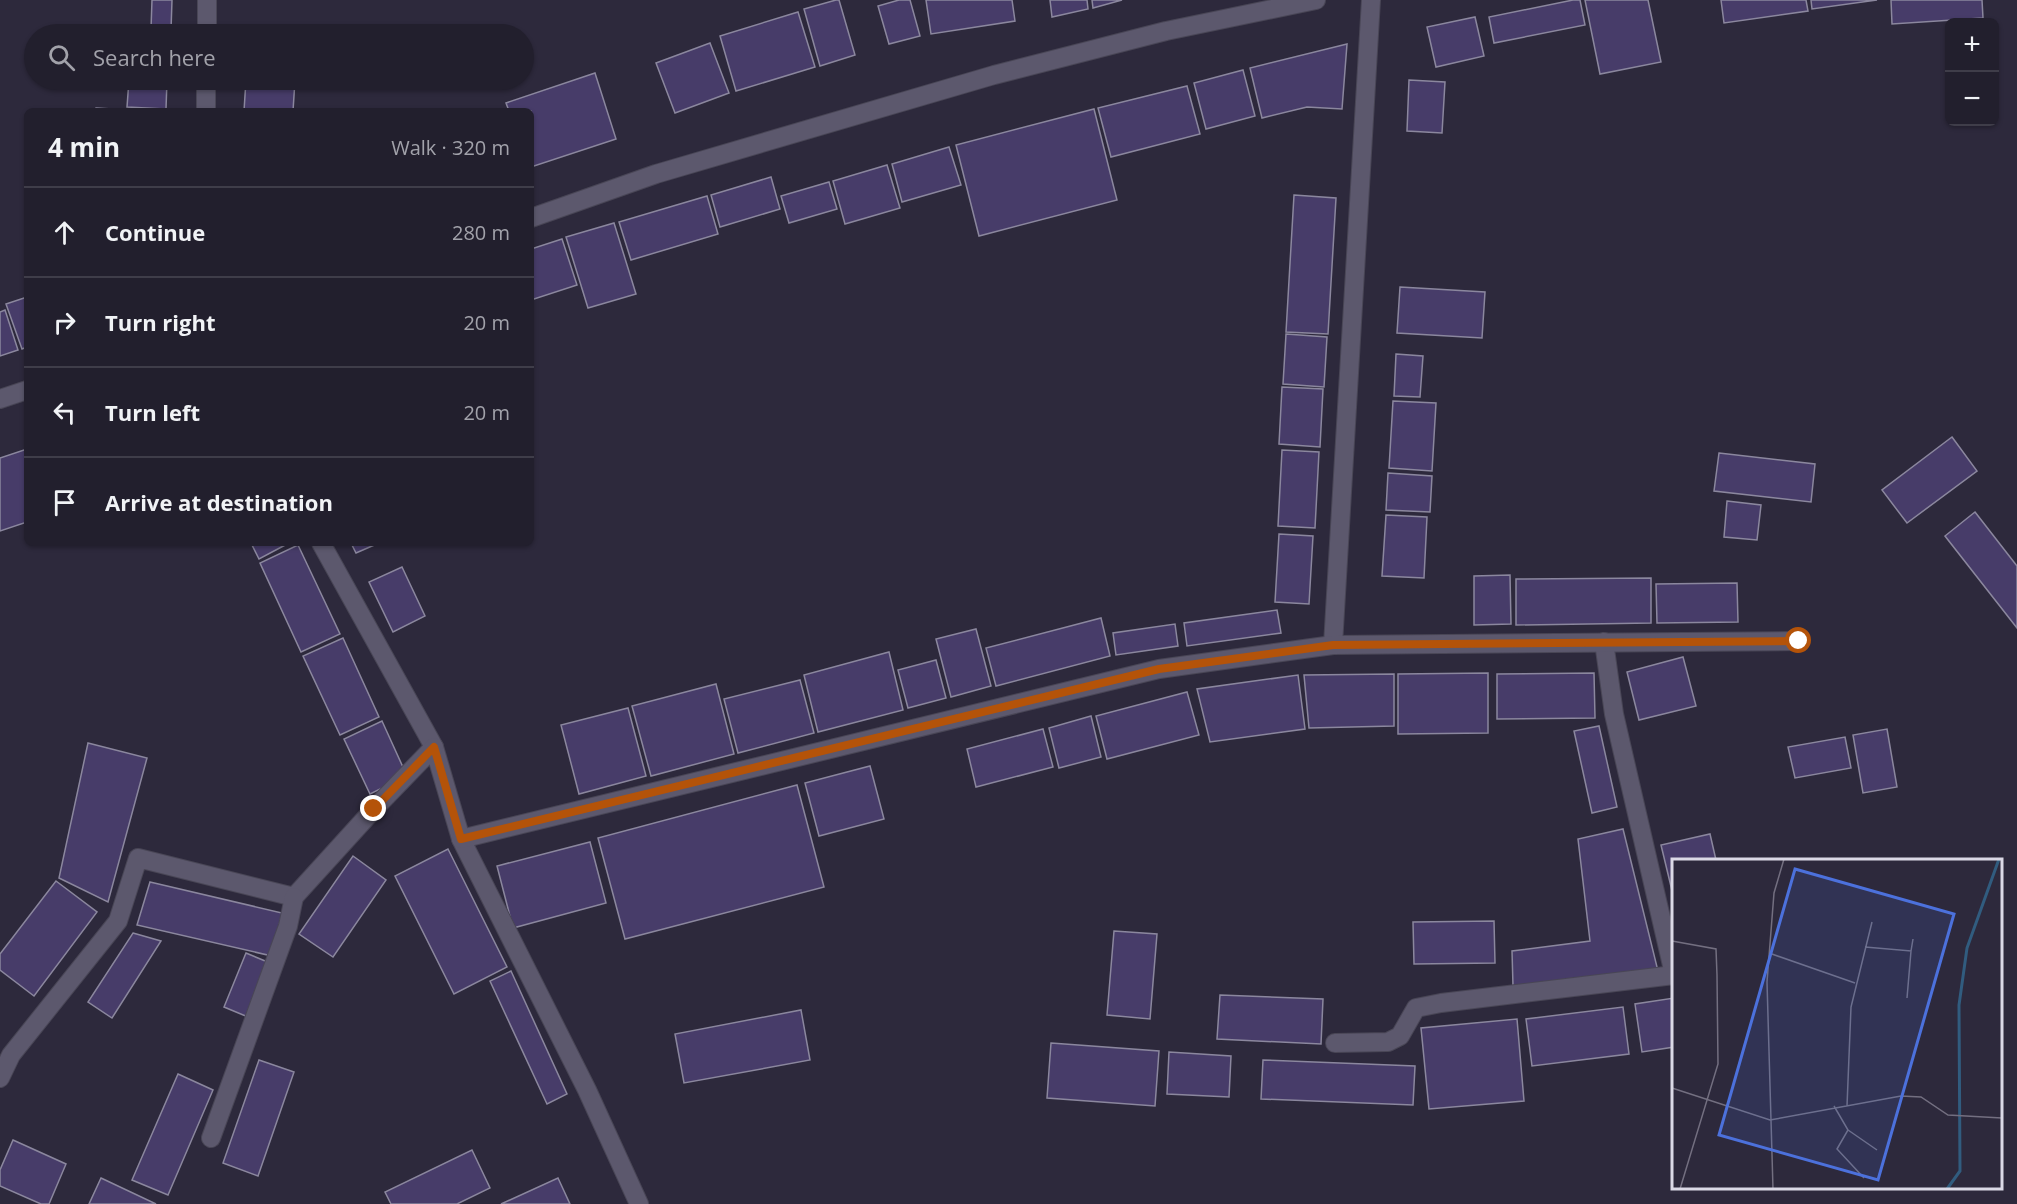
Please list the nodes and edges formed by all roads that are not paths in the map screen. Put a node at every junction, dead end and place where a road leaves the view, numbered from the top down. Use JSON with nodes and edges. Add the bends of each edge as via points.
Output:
{"nodes":[{"id":1,"x":207,"y":0,"type":"edge"},
{"id":2,"x":1316,"y":0,"type":"edge"},
{"id":3,"x":1371,"y":0,"type":"edge"},
{"id":4,"x":207,"y":24,"type":"edge"},
{"id":5,"x":206,"y":90,"type":"edge"},
{"id":6,"x":206,"y":108,"type":"edge"},
{"id":7,"x":534,"y":217,"type":"edge"},
{"id":8,"x":24,"y":391,"type":"edge"},
{"id":9,"x":0,"y":399,"type":"edge"},
{"id":10,"x":323,"y":546,"type":"edge"},
{"id":11,"x":1799,"y":641,"type":"dead end"},
{"id":12,"x":1604,"y":642,"type":"junction"},
{"id":13,"x":1333,"y":645,"type":"junction"},
{"id":14,"x":434,"y":747,"type":"junction"},
{"id":15,"x":461,"y":839,"type":"junction"},
{"id":16,"x":294,"y":897,"type":"junction"},
{"id":17,"x":1672,"y":966,"type":"edge"},
{"id":18,"x":1672,"y":975,"type":"edge"},
{"id":19,"x":1335,"y":1043,"type":"dead end"},
{"id":20,"x":0,"y":1078,"type":"edge"},
{"id":21,"x":211,"y":1138,"type":"dead end"},
{"id":22,"x":639,"y":1204,"type":"edge"}],
"edges":[{"from":1,"to":4,"type":"street"},
{"from":2,"to":7,"type":"street","via":[[1166,31],[994,75],[656,174]]},
{"from":3,"to":13,"type":"street"},
{"from":5,"to":6,"type":"street"},
{"from":8,"to":9,"type":"street"},
{"from":10,"to":14,"type":"street"},
{"from":11,"to":12,"type":"street"},
{"from":12,"to":13,"type":"street"},
{"from":12,"to":17,"type":"street","via":[[1614,714]]},
{"from":13,"to":15,"type":"street","via":[[1159,669]]},
{"from":14,"to":15,"type":"street"},
{"from":14,"to":16,"type":"street"},
{"from":15,"to":22,"type":"street","via":[[587,1090]]},
{"from":16,"to":20,"type":"street","via":[[138,858],[118,921],[11,1055]]},
{"from":16,"to":21,"type":"street","via":[[288,926]]},
{"from":18,"to":19,"type":"street","via":[[1416,1008],[1400,1036],[1388,1042]]}]}
